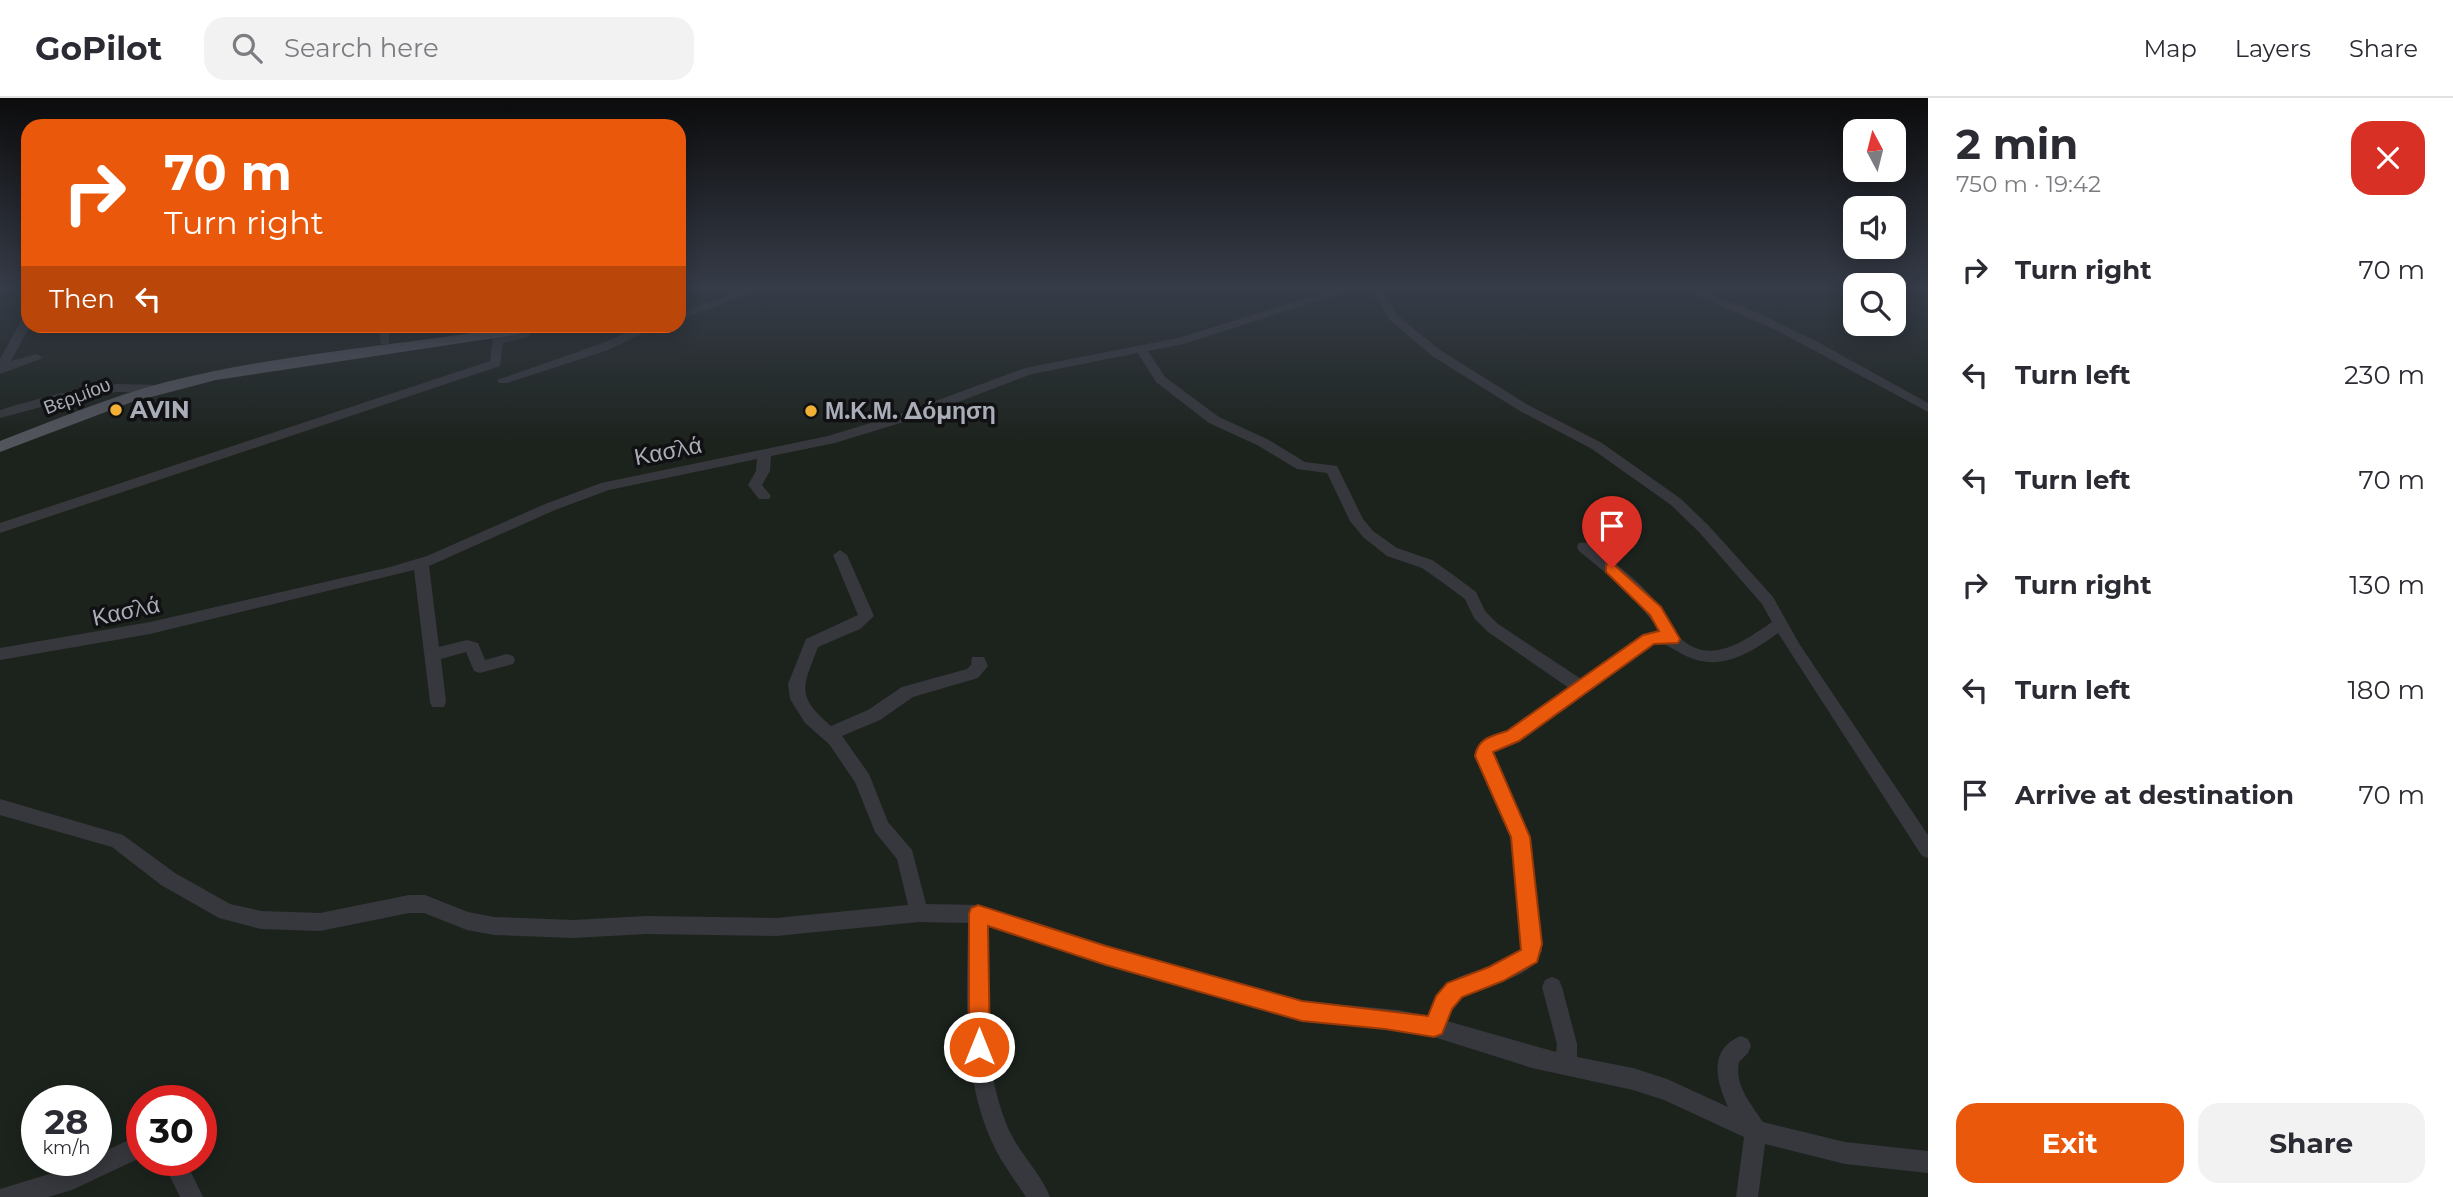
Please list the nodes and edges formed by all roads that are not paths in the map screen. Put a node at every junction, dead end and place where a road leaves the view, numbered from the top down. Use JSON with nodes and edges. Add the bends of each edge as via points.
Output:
{"nodes":[{"id":1,"x":16,"y":341,"type":"edge"},
{"id":2,"x":345,"y":341,"type":"edge"},
{"id":3,"x":434,"y":341,"type":"edge"},
{"id":4,"x":497,"y":341,"type":"edge"},
{"id":5,"x":615,"y":341,"type":"edge"},
{"id":6,"x":1175,"y":341,"type":"edge"},
{"id":7,"x":1422,"y":341,"type":"edge"},
{"id":8,"x":1809,"y":341,"type":"edge"},
{"id":9,"x":1141,"y":349,"type":"junction"},
{"id":10,"x":37,"y":358,"type":"dead end"},
{"id":11,"x":0,"y":369,"type":"edge"},
{"id":12,"x":502,"y":380,"type":"dead end"},
{"id":13,"x":151,"y":388,"type":"junction"},
{"id":14,"x":1928,"y":408,"type":"edge"},
{"id":15,"x":0,"y":414,"type":"edge"},
{"id":16,"x":0,"y":440,"type":"edge"},
{"id":17,"x":0,"y":447,"type":"edge"},
{"id":18,"x":764,"y":454,"type":"junction"},
{"id":19,"x":764,"y":496,"type":"dead end"},
{"id":20,"x":0,"y":528,"type":"edge"},
{"id":21,"x":1584,"y":547,"type":"dead end"},
{"id":22,"x":840,"y":555,"type":"dead end"},
{"id":23,"x":421,"y":564,"type":"junction"},
{"id":24,"x":1780,"y":624,"type":"junction"},
{"id":25,"x":1672,"y":639,"type":"junction"},
{"id":26,"x":0,"y":654,"type":"edge"},
{"id":27,"x":433,"y":655,"type":"junction"},
{"id":28,"x":508,"y":660,"type":"dead end"},
{"id":29,"x":978,"y":661,"type":"dead end"},
{"id":30,"x":1580,"y":687,"type":"junction"},
{"id":31,"x":438,"y":702,"type":"dead end"},
{"id":32,"x":829,"y":734,"type":"junction"},
{"id":33,"x":0,"y":807,"type":"edge"},
{"id":34,"x":1928,"y":850,"type":"edge"},
{"id":35,"x":919,"y":914,"type":"junction"},
{"id":36,"x":978,"y":914,"type":"junction"},
{"id":37,"x":1552,"y":986,"type":"dead end"},
{"id":38,"x":1434,"y":1027,"type":"junction"},
{"id":39,"x":1741,"y":1046,"type":"dead end"},
{"id":40,"x":1566,"y":1064,"type":"junction"},
{"id":41,"x":1756,"y":1131,"type":"junction"},
{"id":42,"x":126,"y":1153,"type":"edge"},
{"id":43,"x":1928,"y":1162,"type":"edge"},
{"id":44,"x":181,"y":1176,"type":"edge"},
{"id":45,"x":8,"y":1197,"type":"edge"},
{"id":46,"x":192,"y":1197,"type":"edge"},
{"id":47,"x":1039,"y":1197,"type":"edge"},
{"id":48,"x":1747,"y":1197,"type":"edge"}],
"edges":[{"from":1,"to":11,"type":"street"},
{"from":2,"to":13,"type":"main road","name":"Βερμίου"},
{"from":3,"to":13,"type":"main road","name":"Βερμίου","via":[[266,365]]},
{"from":4,"to":20,"type":"street","via":[[496,363]]},
{"from":5,"to":12,"type":"street"},
{"from":6,"to":9,"type":"street","name":"Κασλά"},
{"from":7,"to":24,"type":"street","via":[[1531,412],[1586,439],[1676,502],[1755,584]]},
{"from":8,"to":14,"type":"street"},
{"from":9,"to":18,"type":"street","name":"Κασλά","via":[[1040,369],[851,434]]},
{"from":9,"to":30,"type":"street","via":[[1160,379],[1214,420],[1302,466],[1332,469],[1357,521],[1381,545],[1427,564],[1447,578],[1471,596],[1479,614],[1493,628]]},
{"from":10,"to":11,"type":"street"},
{"from":13,"to":15,"type":"street","via":[[77,394]]},
{"from":13,"to":16,"type":"main road","name":"Βερμίου"},
{"from":13,"to":17,"type":"main road","name":"Βερμίου"},
{"from":18,"to":19,"type":"street","via":[[763,471],[755,485]]},
{"from":18,"to":23,"type":"street","name":"Κασλά","via":[[586,492]]},
{"from":21,"to":25,"type":"street","via":[[1636,588]]},
{"from":22,"to":32,"type":"street","via":[[866,616],[856,625],[812,643],[796,684],[802,707]]},
{"from":23,"to":26,"type":"street","name":"Κασλά","via":[[164,625]]},
{"from":23,"to":27,"type":"street"},
{"from":24,"to":25,"type":"street","via":[[1719,659],[1696,655]]},
{"from":24,"to":34,"type":"street"},
{"from":25,"to":30,"type":"street","via":[[1652,637]]},
{"from":27,"to":28,"type":"street","via":[[467,646],[472,647],[480,667]]},
{"from":27,"to":31,"type":"street"},
{"from":29,"to":32,"type":"street","via":[[972,674],[908,692],[874,715]]},
{"from":30,"to":38,"type":"street","via":[[1513,736],[1485,750],[1520,837],[1532,951],[1496,975],[1454,990]]},
{"from":32,"to":35,"type":"street","via":[[852,761],[881,826],[905,856]]},
{"from":33,"to":35,"type":"street","via":[[117,841],[168,879],[226,912],[261,919],[320,922],[409,904],[425,904],[494,926],[573,929],[776,928]]},
{"from":35,"to":36,"type":"street"},
{"from":36,"to":38,"type":"street","via":[[1106,956],[1302,1011]]},
{"from":36,"to":47,"type":"street","via":[[983,1075],[998,1131]]},
{"from":37,"to":40,"type":"street","via":[[1567,1044]]},
{"from":38,"to":40,"type":"street","via":[[1497,1049]]},
{"from":39,"to":41,"type":"street","via":[[1730,1054],[1725,1071]]},
{"from":40,"to":41,"type":"street","via":[[1667,1090]]},
{"from":41,"to":43,"type":"street","via":[[1845,1153]]},
{"from":41,"to":48,"type":"street"},
{"from":42,"to":45,"type":"street","via":[[72,1179]]},
{"from":44,"to":46,"type":"street"}]}
